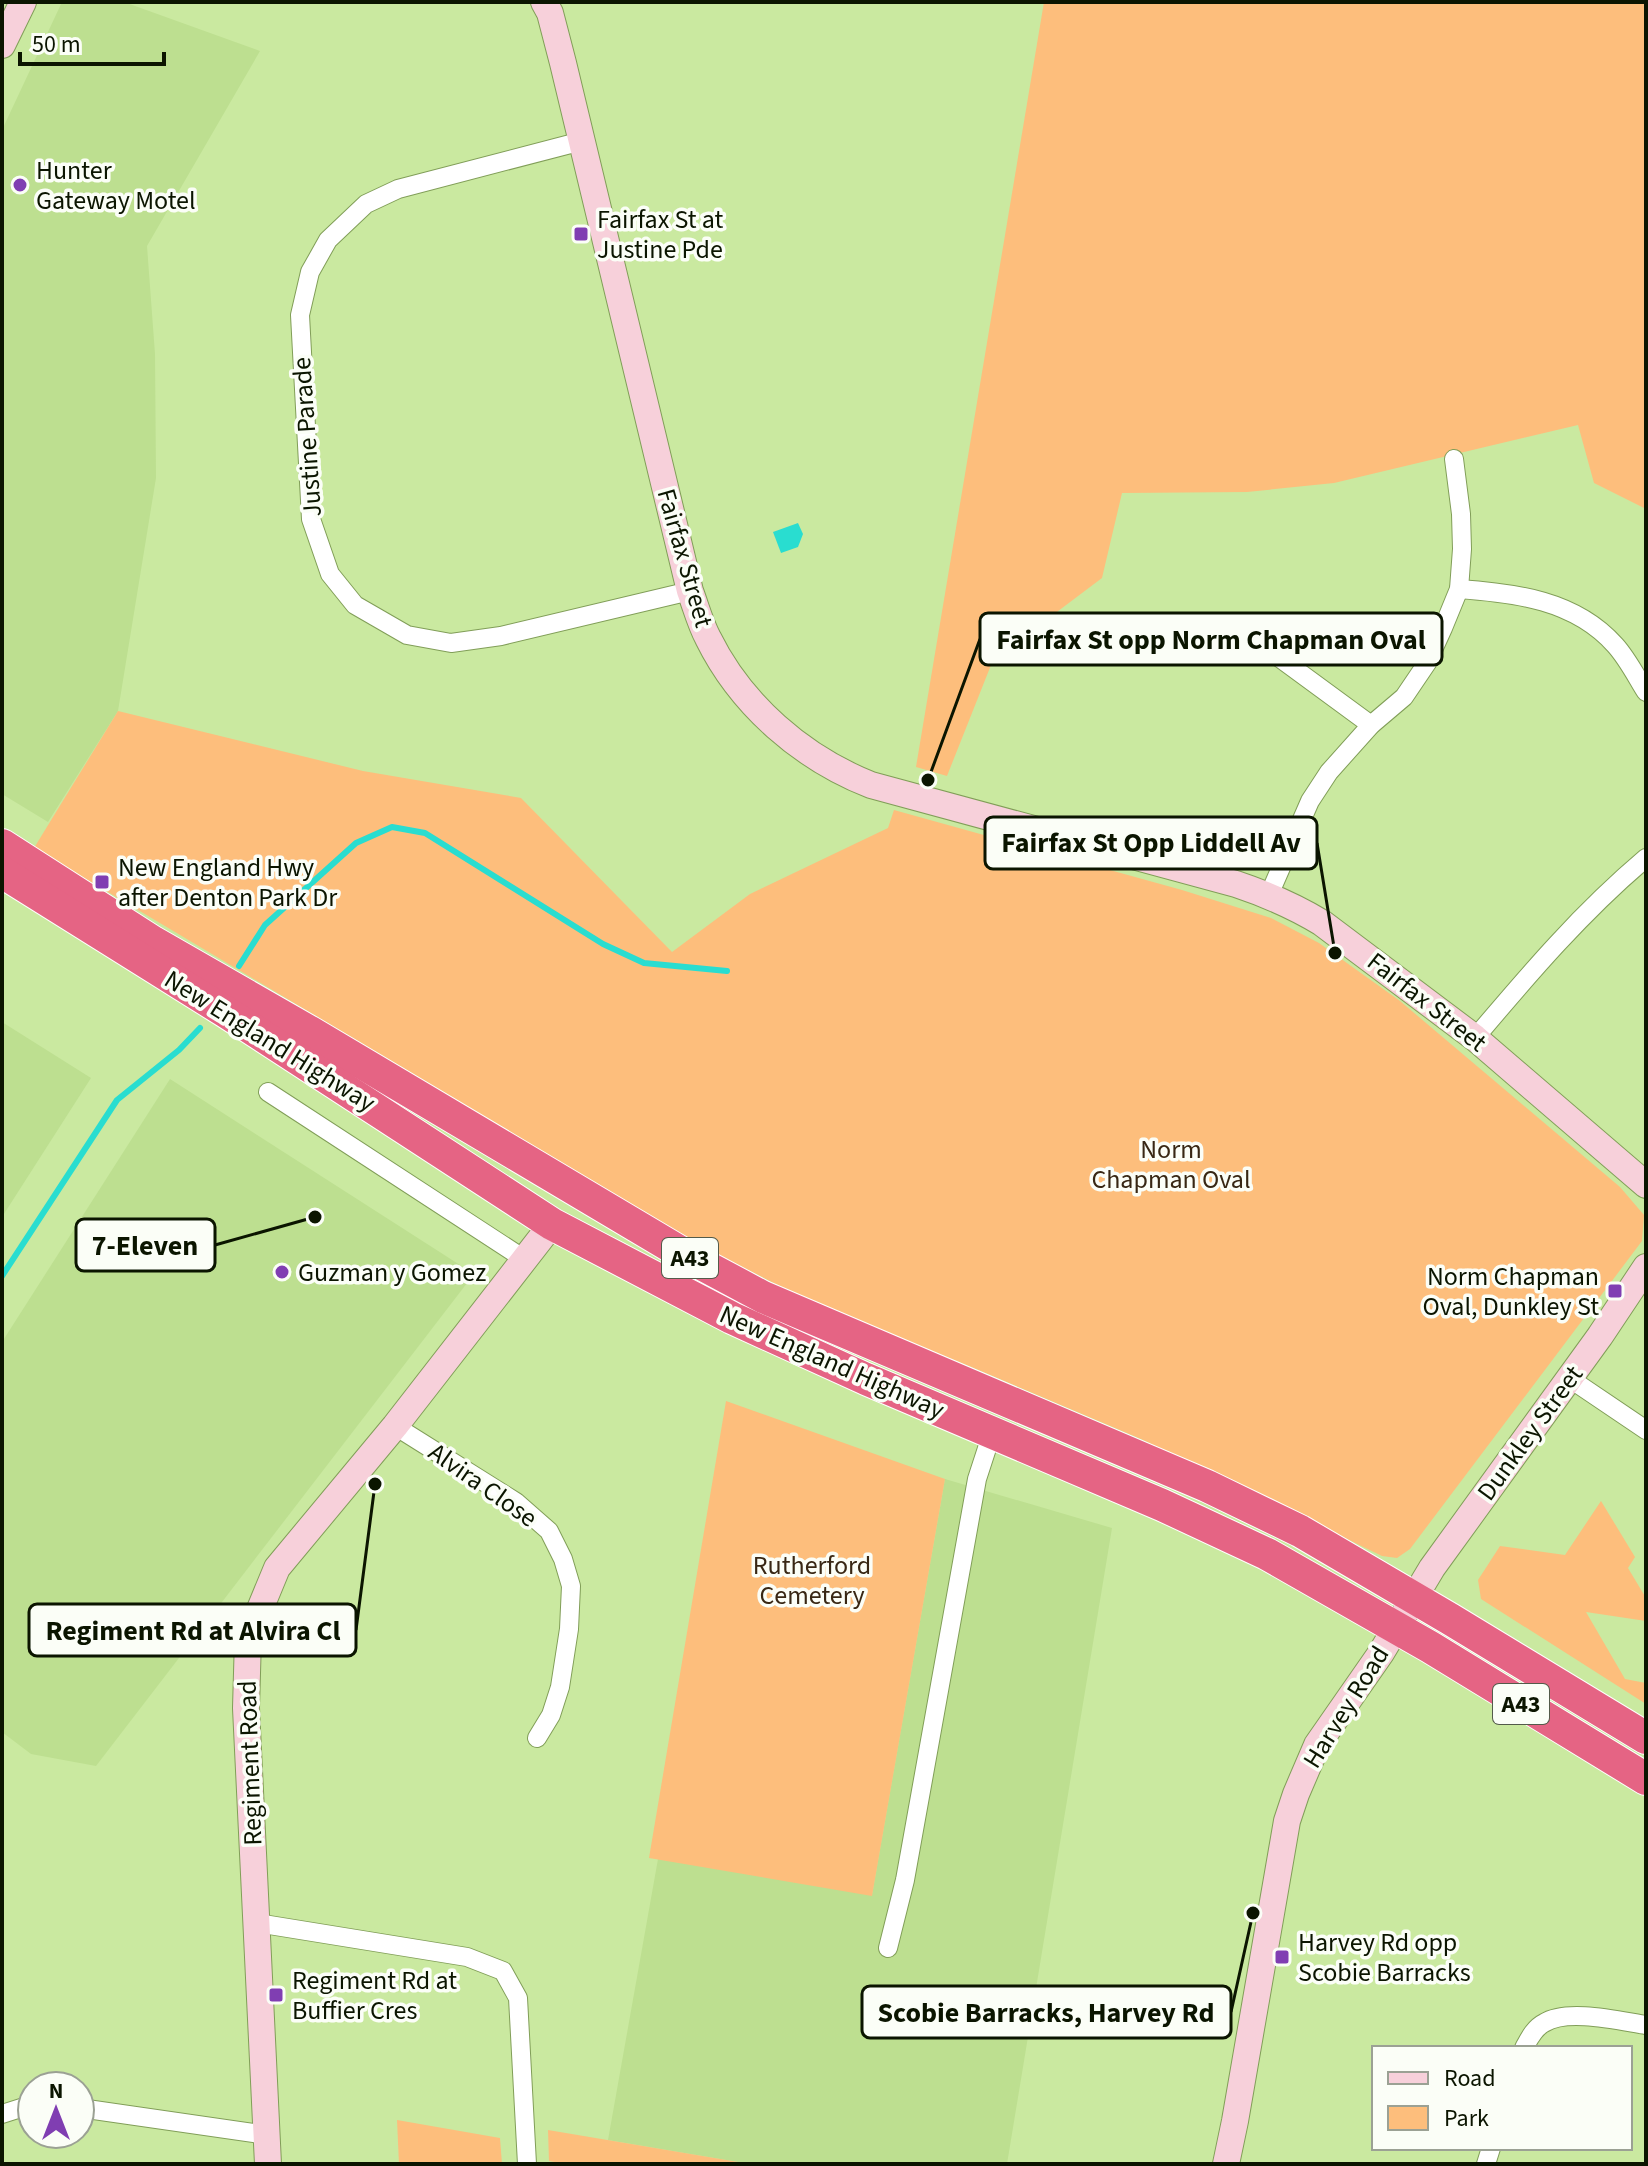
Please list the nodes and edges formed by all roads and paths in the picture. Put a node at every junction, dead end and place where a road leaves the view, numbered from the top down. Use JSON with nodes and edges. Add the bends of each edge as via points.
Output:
{"nodes":[{"id":1,"x":23,"y":2,"type":"edge"},
{"id":2,"x":544,"y":2,"type":"edge"},
{"id":3,"x":2,"y":45,"type":"edge"},
{"id":4,"x":582,"y":141,"type":"junction"},
{"id":5,"x":1454,"y":459,"type":"dead end"},
{"id":6,"x":1459,"y":589,"type":"junction"},
{"id":7,"x":690,"y":591,"type":"junction"},
{"id":8,"x":1222,"y":624,"type":"dead end"},
{"id":9,"x":1646,"y":692,"type":"edge"},
{"id":10,"x":1371,"y":725,"type":"junction"},
{"id":11,"x":2,"y":845,"type":"edge"},
{"id":12,"x":1646,"y":858,"type":"edge"},
{"id":13,"x":2,"y":872,"type":"edge"},
{"id":14,"x":1269,"y":895,"type":"junction"},
{"id":15,"x":1475,"y":1038,"type":"junction"},
{"id":16,"x":268,"y":1092,"type":"dead end"},
{"id":17,"x":450,"y":1115,"type":"junction"},
{"id":18,"x":1646,"y":1185,"type":"edge"},
{"id":19,"x":552,"y":1224,"type":"junction"},
{"id":20,"x":524,"y":1259,"type":"junction"},
{"id":21,"x":1646,"y":1267,"type":"edge"},
{"id":22,"x":1569,"y":1378,"type":"junction"},
{"id":23,"x":1046,"y":1416,"type":"junction"},
{"id":24,"x":395,"y":1426,"type":"junction"},
{"id":25,"x":1646,"y":1430,"type":"edge"},
{"id":26,"x":992,"y":1433,"type":"junction"},
{"id":27,"x":1415,"y":1598,"type":"junction"},
{"id":28,"x":1396,"y":1628,"type":"junction"},
{"id":29,"x":537,"y":1738,"type":"dead end"},
{"id":30,"x":1646,"y":1738,"type":"edge"},
{"id":31,"x":1646,"y":1779,"type":"edge"},
{"id":32,"x":257,"y":1923,"type":"junction"},
{"id":33,"x":888,"y":1948,"type":"dead end"},
{"id":34,"x":1646,"y":2025,"type":"edge"},
{"id":35,"x":1525,"y":2046,"type":"edge"},
{"id":36,"x":96,"y":2110,"type":"edge"},
{"id":37,"x":267,"y":2135,"type":"junction"},
{"id":38,"x":268,"y":2164,"type":"edge"},
{"id":39,"x":527,"y":2164,"type":"edge"},
{"id":40,"x":1226,"y":2164,"type":"edge"}],
"edges":[{"from":1,"to":3,"type":"street"},
{"from":2,"to":4,"type":"street","name":"Fairfax Street"},
{"from":4,"to":7,"type":"street","name":"Fairfax Street"},
{"from":4,"to":7,"type":"street","name":"Justine Parade","via":[[398,189],[366,204],[328,240],[310,272],[300,315],[311,519],[330,574],[355,605],[407,635],[451,643],[501,636]]},
{"from":5,"to":6,"type":"street","via":[[1461,514]]},
{"from":6,"to":9,"type":"street","via":[[1559,605],[1615,645]]},
{"from":6,"to":10,"type":"street","via":[[1427,663],[1404,697]]},
{"from":7,"to":14,"type":"street","name":"Fairfax Street","via":[[708,638],[745,694],[801,748],[847,776]]},
{"from":8,"to":10,"type":"street","via":[[1262,645]]},
{"from":10,"to":14,"type":"street","via":[[1310,801]]},
{"from":11,"to":17,"type":"highway","name":"New England Highway","number":"A43","via":[[153,942]]},
{"from":12,"to":15,"type":"street","via":[[1537,964]]},
{"from":13,"to":19,"type":"highway","name":"New England Highway","number":"A43"},
{"from":14,"to":15,"type":"street","name":"Fairfax Street","via":[[1322,923]]},
{"from":15,"to":18,"type":"street","name":"Fairfax Street"},
{"from":16,"to":20,"type":"street"},
{"from":17,"to":19,"type":"highway","via":[[478,1148],[547,1192],[557,1213]]},
{"from":17,"to":23,"type":"highway","name":"New England Highway","number":"A43","via":[[763,1297]]},
{"from":19,"to":20,"type":"street","name":"Regiment Road"},
{"from":19,"to":26,"type":"highway","name":"New England Highway","number":"A43","via":[[732,1318]]},
{"from":20,"to":24,"type":"street","name":"Regiment Road"},
{"from":21,"to":22,"type":"street","name":"Dunkley Street"},
{"from":22,"to":25,"type":"street"},
{"from":22,"to":27,"type":"street","name":"Dunkley Street"},
{"from":23,"to":26,"type":"highway"},
{"from":23,"to":27,"type":"highway","name":"New England Highway","number":"A43","via":[[1300,1531]]},
{"from":24,"to":29,"type":"street","name":"Alvira Close","via":[[516,1502],[549,1531],[563,1559],[571,1586],[569,1629],[560,1687]]},
{"from":24,"to":32,"type":"street","name":"Regiment Road","via":[[277,1568],[248,1638],[246,1708]]},
{"from":26,"to":28,"type":"highway","name":"New England Highway","number":"A43","via":[[1267,1554]]},
{"from":26,"to":33,"type":"street","via":[[977,1479],[905,1880]]},
{"from":27,"to":28,"type":"street","name":"Dunkley Street"},
{"from":27,"to":30,"type":"highway","name":"New England Highway","number":"A43"},
{"from":28,"to":31,"type":"highway","name":"New England Highway","number":"A43"},
{"from":28,"to":40,"type":"street","name":"Harvey Road","via":[[1317,1745],[1287,1821]]},
{"from":32,"to":37,"type":"street","name":"Regiment Road"},
{"from":32,"to":39,"type":"street","via":[[467,1957],[503,1971],[518,1998]]},
{"from":34,"to":35,"type":"street","via":[[1556,2018],[1544,2022]]},
{"from":36,"to":37,"type":"street"},
{"from":37,"to":38,"type":"street","name":"Regiment Road"}]}
